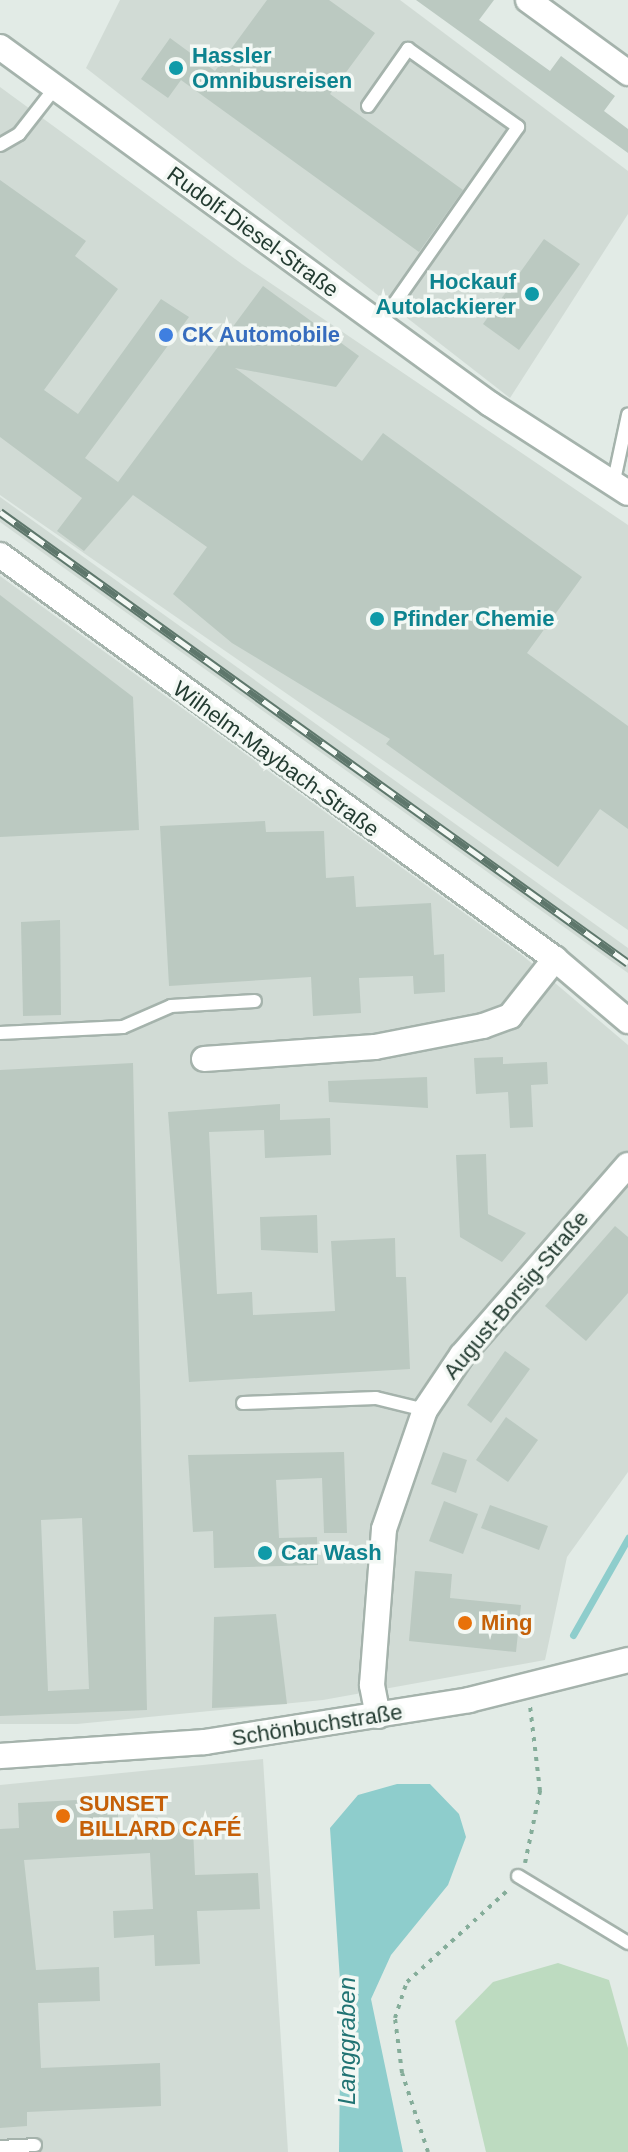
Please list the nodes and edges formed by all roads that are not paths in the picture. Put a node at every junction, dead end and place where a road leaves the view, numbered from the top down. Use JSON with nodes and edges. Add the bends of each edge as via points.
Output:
{"nodes":[{"id":1,"x":528,"y":0,"type":"edge"},
{"id":2,"x":0,"y":47,"type":"edge"},
{"id":3,"x":628,"y":73,"type":"edge"},
{"id":4,"x":55,"y":88,"type":"junction"},
{"id":5,"x":368,"y":106,"type":"dead end"},
{"id":6,"x":0,"y":145,"type":"edge"},
{"id":7,"x":380,"y":324,"type":"junction"},
{"id":8,"x":628,"y":415,"type":"edge"},
{"id":9,"x":620,"y":489,"type":"edge"},
{"id":10,"x":0,"y":555,"type":"edge"},
{"id":11,"x":555,"y":959,"type":"junction"},
{"id":12,"x":255,"y":1001,"type":"dead end"},
{"id":13,"x":628,"y":1021,"type":"edge"},
{"id":14,"x":0,"y":1033,"type":"edge"},
{"id":15,"x":204,"y":1059,"type":"dead end"},
{"id":16,"x":628,"y":1165,"type":"edge"},
{"id":17,"x":243,"y":1403,"type":"dead end"},
{"id":18,"x":425,"y":1410,"type":"junction"},
{"id":19,"x":624,"y":1665,"type":"edge"},
{"id":20,"x":378,"y":1716,"type":"junction"},
{"id":21,"x":0,"y":1756,"type":"edge"},
{"id":22,"x":518,"y":1876,"type":"road end"},
{"id":23,"x":628,"y":1943,"type":"edge"},
{"id":24,"x":35,"y":2145,"type":"dead end"},
{"id":25,"x":0,"y":2147,"type":"edge"}],
"edges":[{"from":1,"to":3,"type":"street"},
{"from":2,"to":4,"type":"street","name":"Rudolf-Diesel-Straße"},
{"from":4,"to":6,"type":"lane","via":[[19,134]]},
{"from":4,"to":7,"type":"street","name":"Rudolf-Diesel-Straße"},
{"from":5,"to":7,"type":"lane","via":[[408,49],[518,127]]},
{"from":7,"to":9,"type":"street","name":"Rudolf-Diesel-Straße"},
{"from":8,"to":9,"type":"lane"},
{"from":10,"to":11,"type":"street","name":"Wilhelm-Maybach-Straße"},
{"from":11,"to":13,"type":"street","name":"Wilhelm-Maybach-Straße"},
{"from":11,"to":15,"type":"street","via":[[510,1016],[483,1026],[375,1047]]},
{"from":12,"to":14,"type":"lane","via":[[171,1006],[123,1027]]},
{"from":16,"to":18,"type":"street","name":"August-Borsig-Straße","via":[[462,1355]]},
{"from":17,"to":18,"type":"lane","via":[[376,1398]]},
{"from":18,"to":20,"type":"street","name":"August-Borsig-Straße","via":[[384,1529],[372,1685]]},
{"from":19,"to":20,"type":"street","name":"Schönbuchstraße"},
{"from":20,"to":21,"type":"street","name":"Schönbuchstraße","via":[[205,1742]]},
{"from":22,"to":23,"type":"lane"},
{"from":24,"to":25,"type":"lane"}]}
